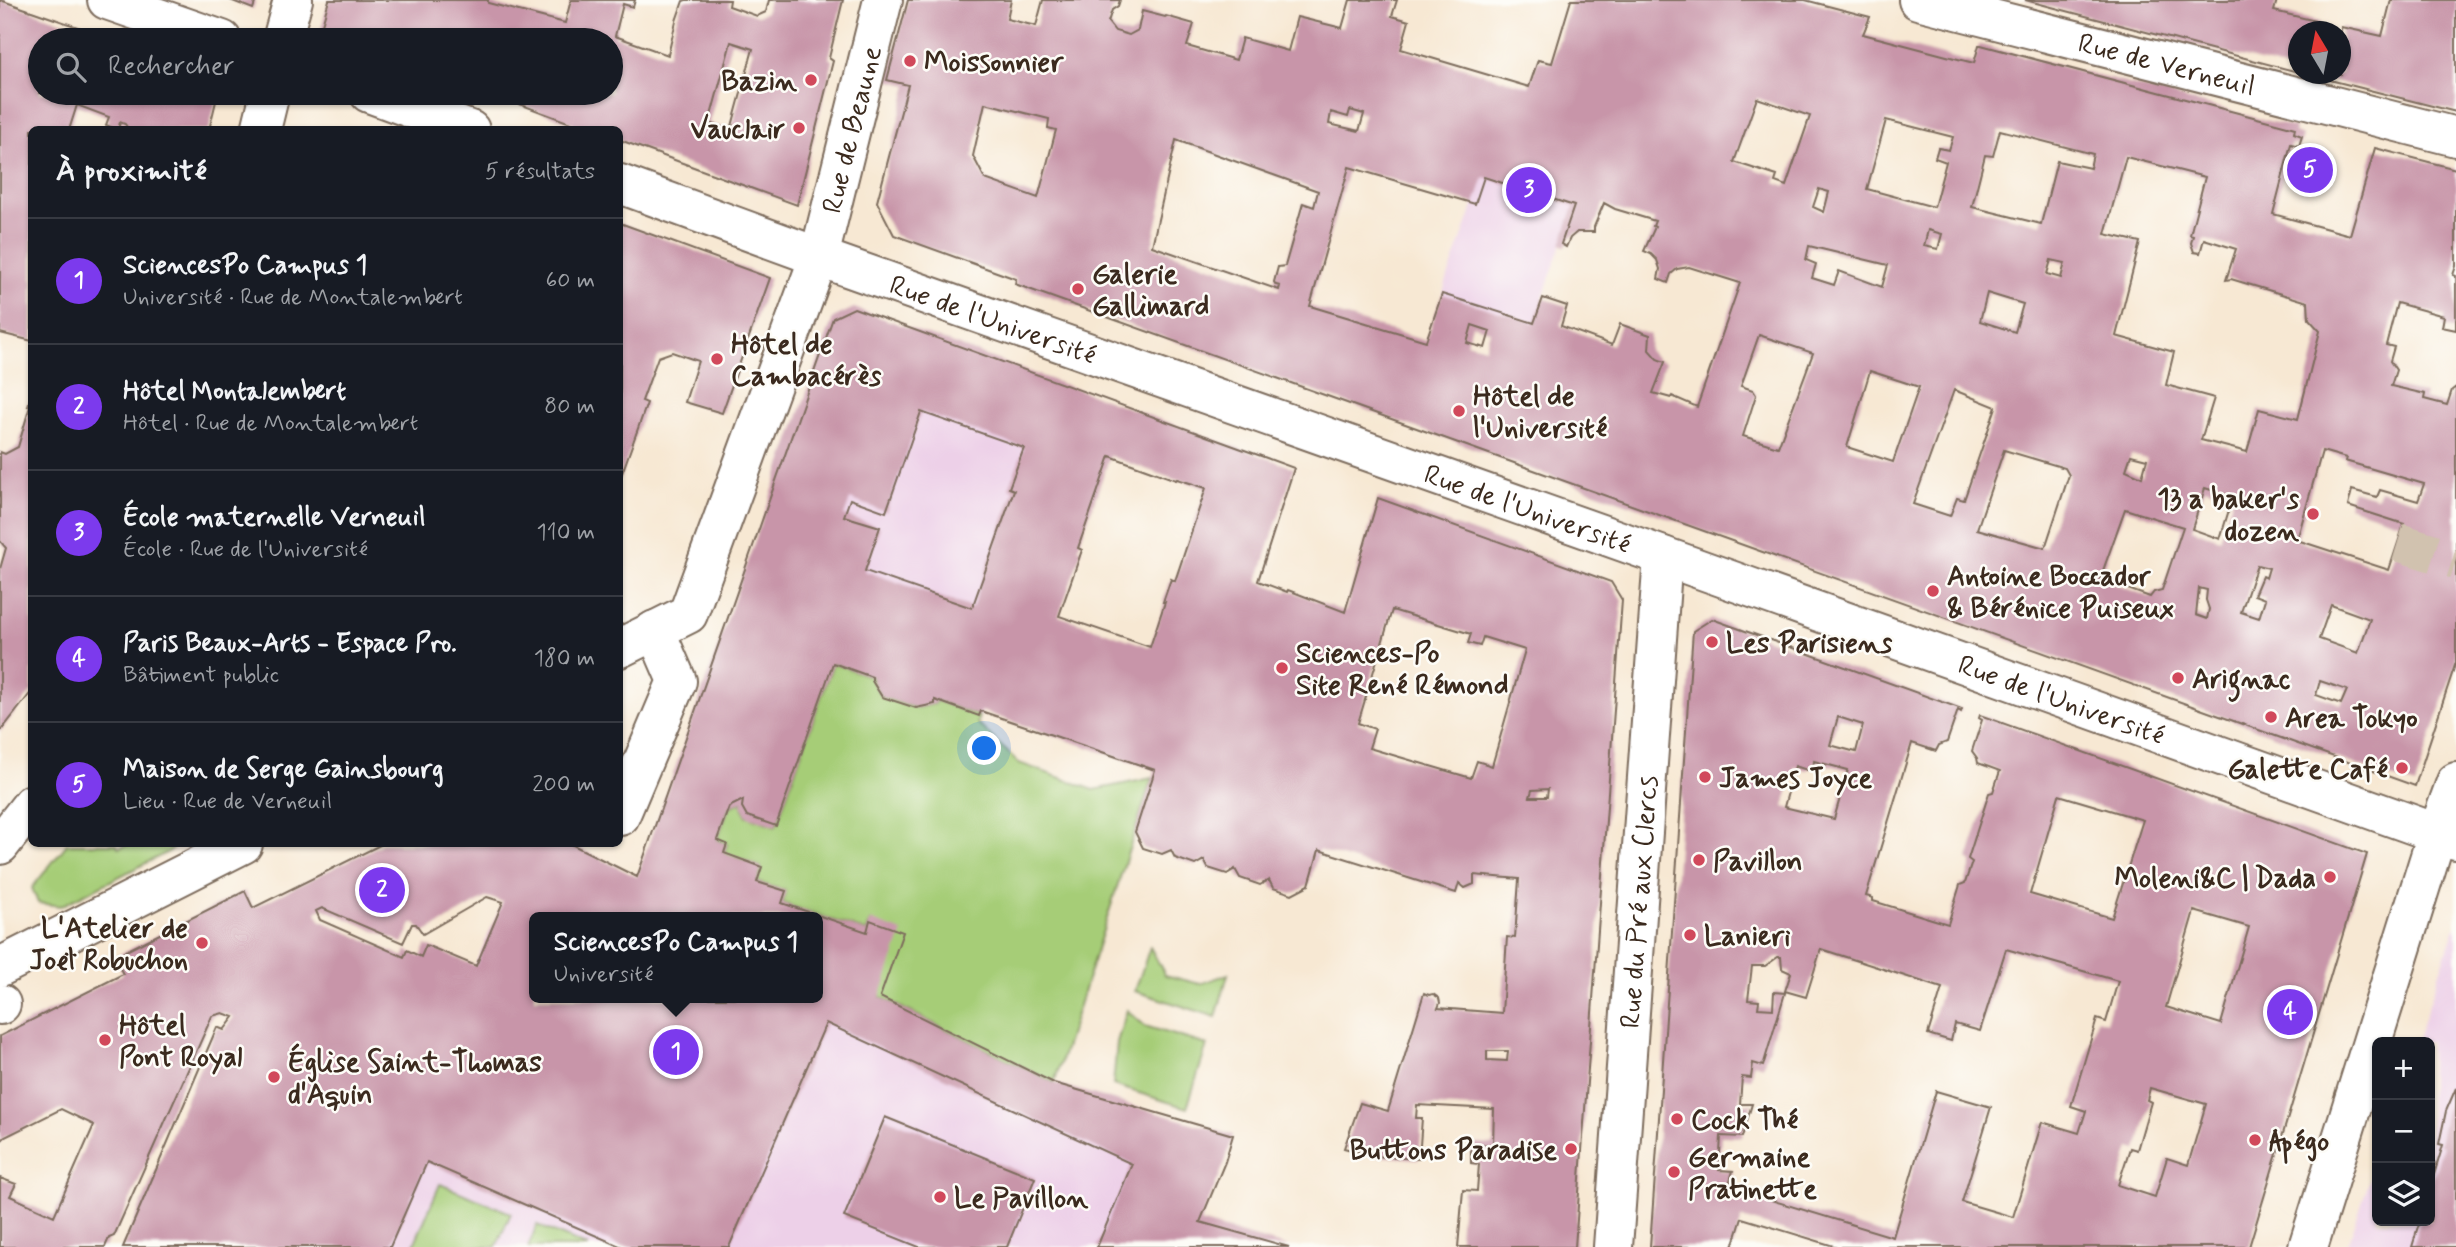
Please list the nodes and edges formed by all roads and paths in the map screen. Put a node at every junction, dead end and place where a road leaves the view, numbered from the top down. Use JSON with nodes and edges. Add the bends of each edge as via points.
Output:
{"nodes":[{"id":1,"x":107,"y":0,"type":"edge"},
{"id":2,"x":293,"y":0,"type":"edge"},
{"id":3,"x":883,"y":0,"type":"edge"},
{"id":4,"x":1918,"y":0,"type":"edge"},
{"id":5,"x":188,"y":28,"type":"edge"},
{"id":6,"x":285,"y":28,"type":"edge"},
{"id":7,"x":267,"y":105,"type":"edge"},
{"id":8,"x":402,"y":105,"type":"edge"},
{"id":9,"x":262,"y":126,"type":"edge"},
{"id":10,"x":459,"y":126,"type":"edge"},
{"id":11,"x":2456,"y":138,"type":"edge"},
{"id":12,"x":623,"y":185,"type":"edge"},
{"id":13,"x":819,"y":257,"type":"junction"},
{"id":14,"x":1663,"y":556,"type":"junction"},
{"id":15,"x":655,"y":630,"type":"junction"},
{"id":16,"x":623,"y":647,"type":"edge"},
{"id":17,"x":2456,"y":782,"type":"edge"},
{"id":18,"x":28,"y":809,"type":"edge"},
{"id":19,"x":623,"y":809,"type":"edge"},
{"id":20,"x":2446,"y":837,"type":"edge"},
{"id":21,"x":0,"y":845,"type":"edge"},
{"id":22,"x":238,"y":847,"type":"edge"},
{"id":23,"x":0,"y":992,"type":"edge"},
{"id":24,"x":1612,"y":1247,"type":"edge"},
{"id":25,"x":2308,"y":1247,"type":"edge"}],
"edges":[{"from":1,"to":5,"type":"street"},
{"from":2,"to":6,"type":"street"},
{"from":3,"to":13,"type":"street","name":"Rue de Beaune"},
{"from":4,"to":11,"type":"street","name":"Rue de Verneuil"},
{"from":7,"to":9,"type":"street"},
{"from":8,"to":10,"type":"street"},
{"from":12,"to":13,"type":"street","name":"Rue de l'Université"},
{"from":13,"to":14,"type":"street","name":"Rue de l'Université"},
{"from":13,"to":15,"type":"street","name":"Rue de Beaune","via":[[688,614]]},
{"from":14,"to":20,"type":"street","name":"Rue de l'Université"},
{"from":14,"to":24,"type":"street","name":"Rue du Pré aux Clercs"},
{"from":15,"to":16,"type":"street","name":"Rue de Beaune"},
{"from":15,"to":19,"type":"street","via":[[677,681]]},
{"from":17,"to":20,"type":"street"},
{"from":18,"to":21,"type":"street"},
{"from":20,"to":25,"type":"street"},
{"from":22,"to":23,"type":"street"}]}
